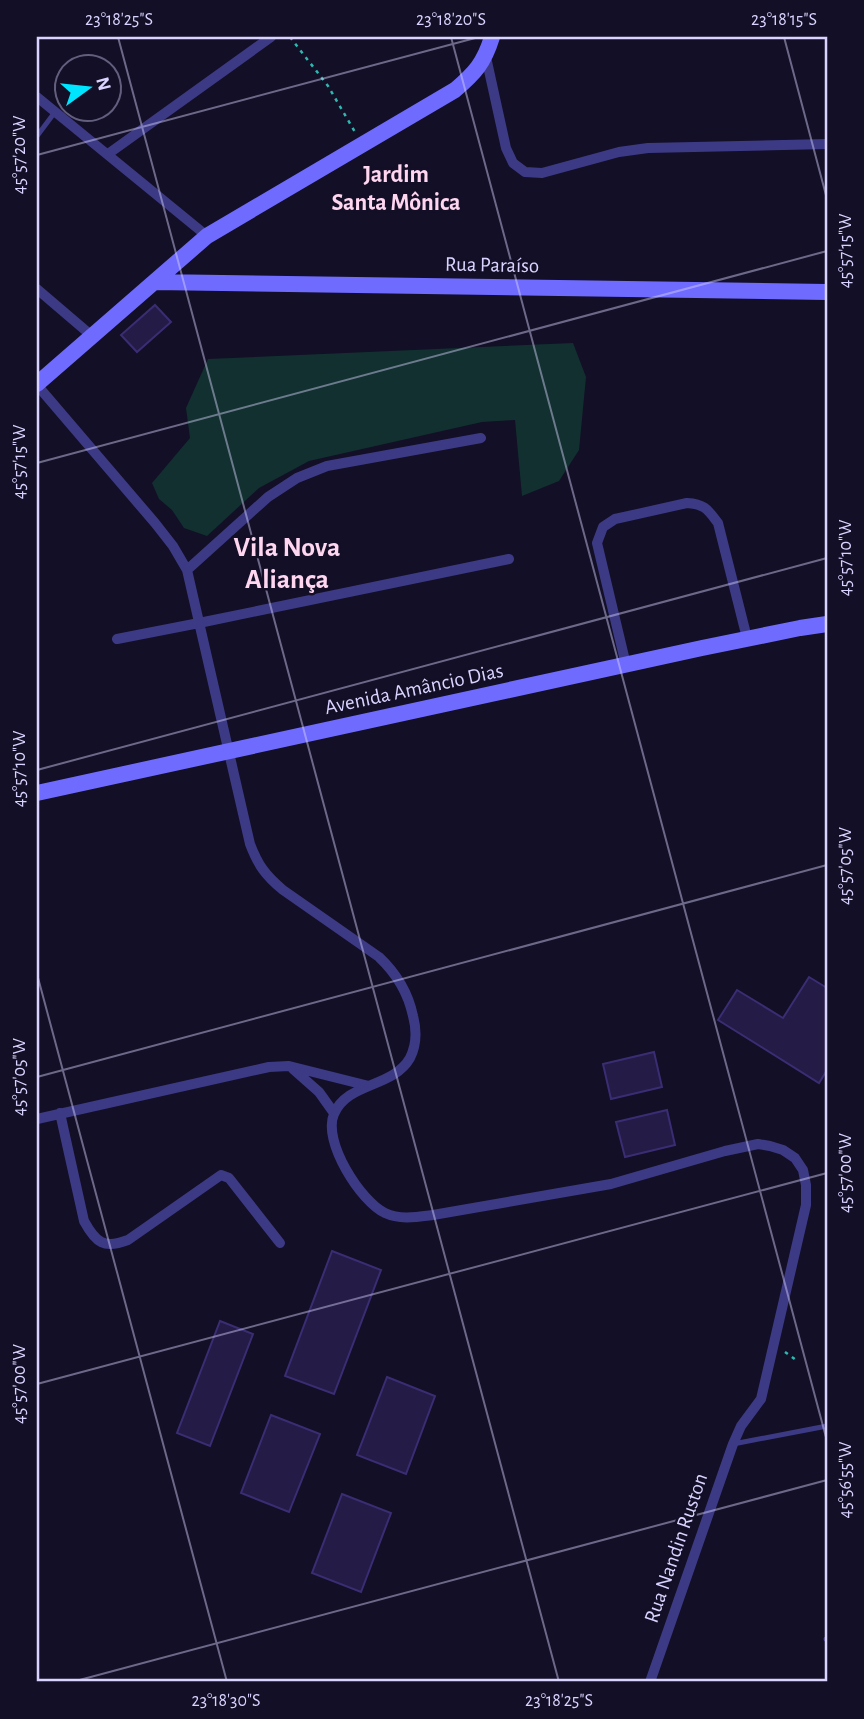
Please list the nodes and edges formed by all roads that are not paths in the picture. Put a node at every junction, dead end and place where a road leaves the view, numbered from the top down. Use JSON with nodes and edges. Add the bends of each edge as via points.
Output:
{"nodes":[{"id":1,"x":271,"y":37,"type":"edge"},
{"id":2,"x":492,"y":37,"type":"edge"},
{"id":3,"x":485,"y":57,"type":"junction"},
{"id":4,"x":37,"y":97,"type":"edge"},
{"id":5,"x":52,"y":110,"type":"edge"},
{"id":6,"x":52,"y":116,"type":"edge"},
{"id":7,"x":68,"y":122,"type":"edge"},
{"id":8,"x":37,"y":136,"type":"edge"},
{"id":9,"x":827,"y":144,"type":"edge"},
{"id":10,"x":108,"y":154,"type":"junction"},
{"id":11,"x":207,"y":236,"type":"junction"},
{"id":12,"x":155,"y":282,"type":"junction"},
{"id":13,"x":37,"y":289,"type":"edge"},
{"id":14,"x":827,"y":292,"type":"edge"},
{"id":15,"x":92,"y":335,"type":"junction"},
{"id":16,"x":37,"y":384,"type":"edge"},
{"id":17,"x":481,"y":438,"type":"dead end"},
{"id":18,"x":509,"y":559,"type":"dead end"},
{"id":19,"x":187,"y":570,"type":"junction"},
{"id":20,"x":199,"y":623,"type":"junction"},
{"id":21,"x":827,"y":624,"type":"edge"},
{"id":22,"x":747,"y":638,"type":"junction"},
{"id":23,"x":117,"y":639,"type":"dead end"},
{"id":24,"x":626,"y":665,"type":"junction"},
{"id":25,"x":228,"y":751,"type":"junction"},
{"id":26,"x":37,"y":793,"type":"edge"},
{"id":27,"x":289,"y":1066,"type":"junction"},
{"id":28,"x":369,"y":1086,"type":"junction"},
{"id":29,"x":60,"y":1113,"type":"junction"},
{"id":30,"x":334,"y":1113,"type":"junction"},
{"id":31,"x":37,"y":1119,"type":"edge"},
{"id":32,"x":280,"y":1243,"type":"dead end"},
{"id":33,"x":827,"y":1426,"type":"edge"},
{"id":34,"x":733,"y":1444,"type":"junction"},
{"id":35,"x":650,"y":1682,"type":"edge"}],
"edges":[{"from":1,"to":10,"type":"street"},
{"from":2,"to":3,"type":"street"},
{"from":3,"to":9,"type":"street","via":[[506,148],[513,163],[526,172],[542,173],[648,148]]},
{"from":3,"to":11,"type":"street","via":[[455,90]]},
{"from":4,"to":5,"type":"street"},
{"from":6,"to":8,"type":"lane"},
{"from":7,"to":10,"type":"street"},
{"from":10,"to":11,"type":"street"},
{"from":11,"to":12,"type":"street"},
{"from":12,"to":14,"type":"street","name":"Rua Paraíso"},
{"from":12,"to":15,"type":"street"},
{"from":13,"to":15,"type":"street"},
{"from":15,"to":16,"type":"street"},
{"from":16,"to":19,"type":"street","via":[[155,523]]},
{"from":17,"to":19,"type":"street","via":[[327,466],[297,478],[268,497]]},
{"from":18,"to":20,"type":"street"},
{"from":19,"to":20,"type":"street"},
{"from":20,"to":23,"type":"street"},
{"from":20,"to":25,"type":"street"},
{"from":21,"to":22,"type":"street","name":"Avenida Amâncio Dias"},
{"from":22,"to":24,"type":"street","name":"Avenida Amâncio Dias"},
{"from":22,"to":24,"type":"street","via":[[718,523],[710,512],[687,503],[615,519],[603,527],[597,543]]},
{"from":24,"to":25,"type":"street","name":"Avenida Amâncio Dias"},
{"from":25,"to":26,"type":"street","name":"Avenida Amâncio Dias"},
{"from":25,"to":28,"type":"street","via":[[258,864],[283,890],[379,957],[407,994],[415,1025],[413,1052],[400,1072]]},
{"from":27,"to":28,"type":"street"},
{"from":27,"to":29,"type":"street"},
{"from":27,"to":30,"type":"street","via":[[319,1092]]},
{"from":28,"to":30,"type":"street","via":[[344,1100]]},
{"from":29,"to":31,"type":"street"},
{"from":29,"to":32,"type":"street","via":[[84,1221],[92,1236],[104,1244],[128,1240],[221,1175],[229,1178]]},
{"from":30,"to":34,"type":"street","name":"Rua Nandin Ruston","via":[[332,1135],[342,1164],[376,1209],[398,1217],[611,1184],[744,1146],[770,1146],[795,1158],[803,1170],[806,1205],[761,1399]]},
{"from":33,"to":34,"type":"lane"},
{"from":34,"to":35,"type":"street","name":"Rua Nandin Ruston"}]}
